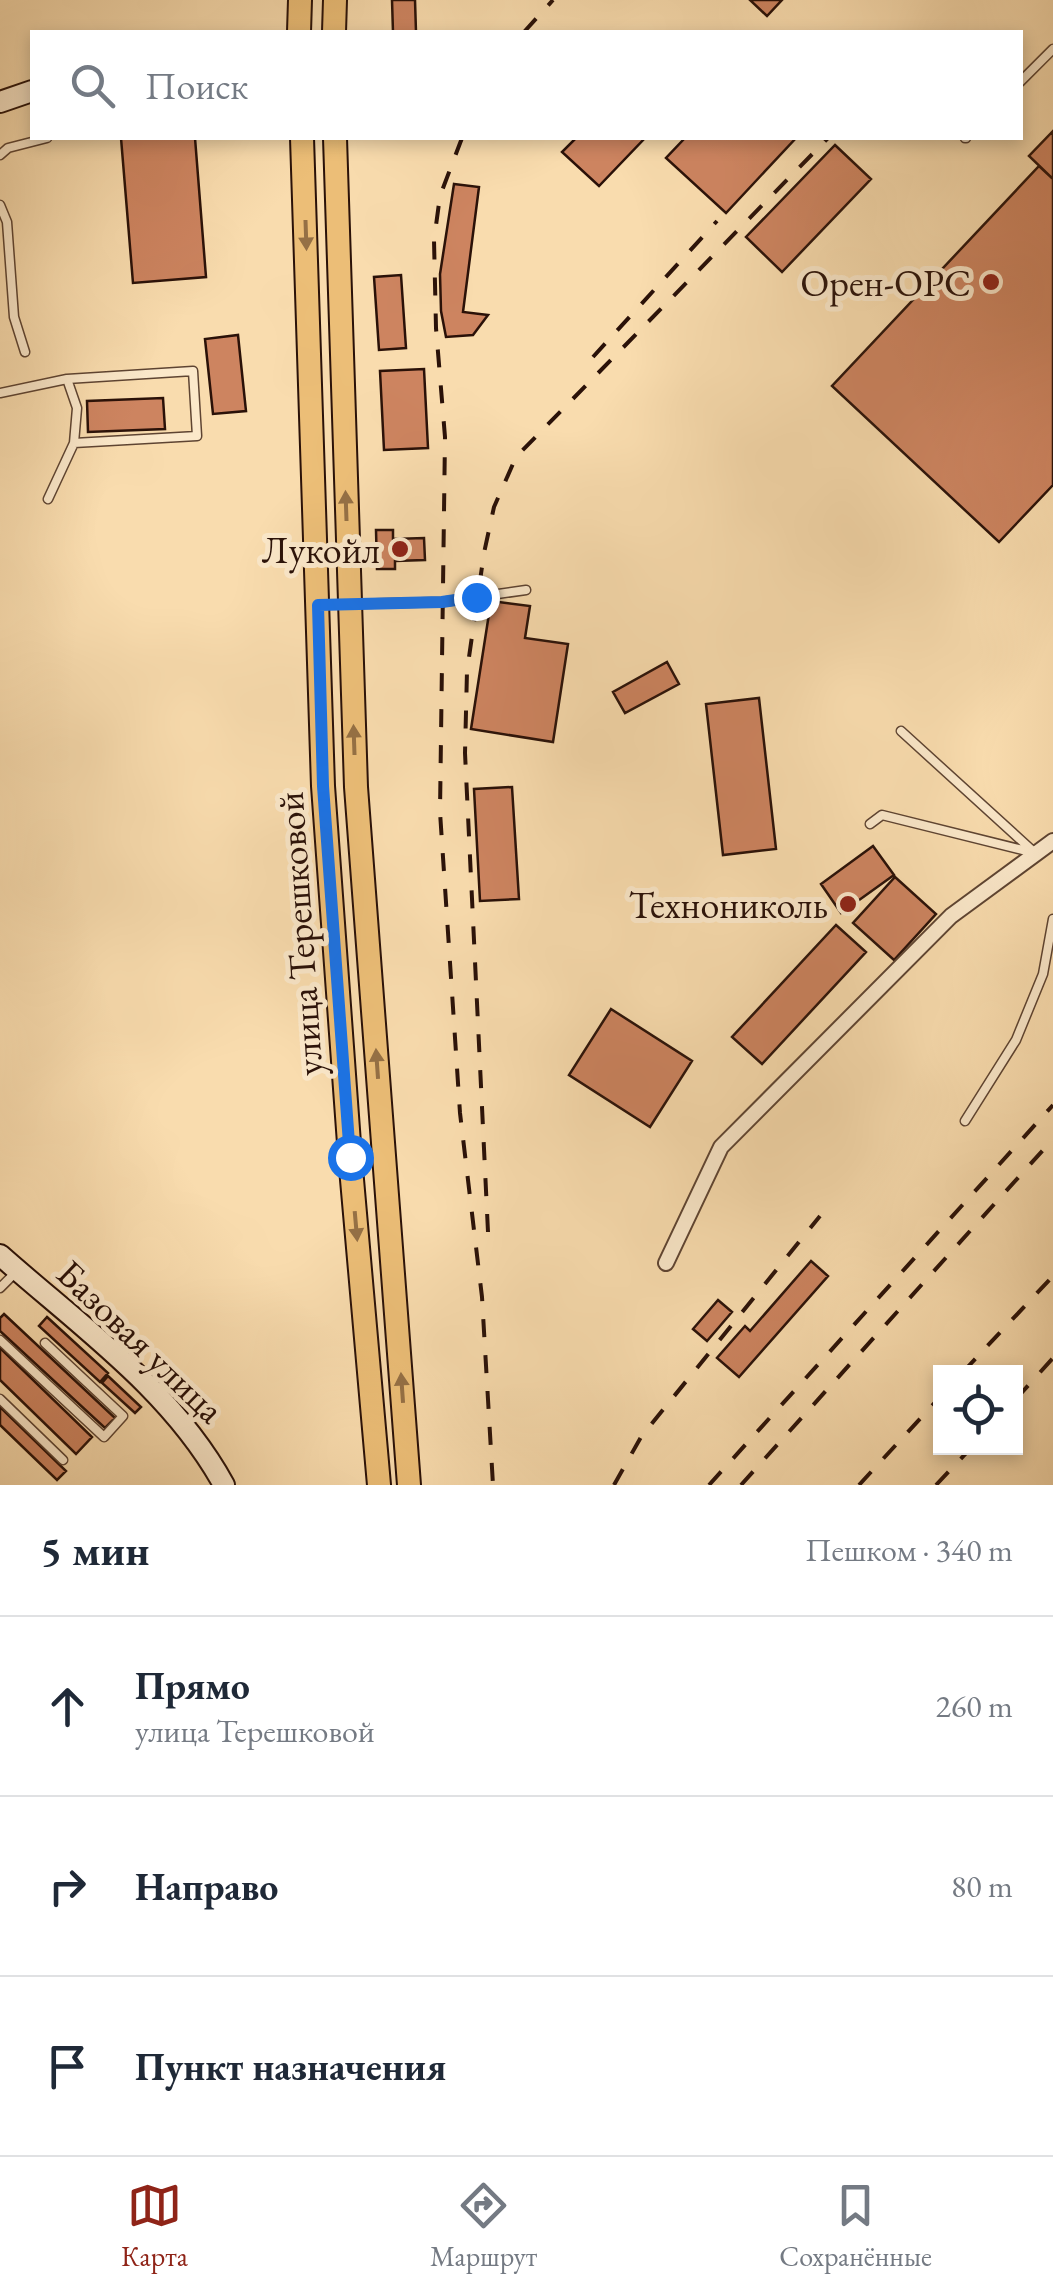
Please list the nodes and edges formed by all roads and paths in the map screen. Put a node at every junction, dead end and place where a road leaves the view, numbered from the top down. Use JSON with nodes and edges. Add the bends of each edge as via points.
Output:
{"nodes":[{"id":1,"x":300,"y":0,"type":"edge"},
{"id":2,"x":335,"y":0,"type":"edge"},
{"id":3,"x":300,"y":30,"type":"edge"},
{"id":4,"x":334,"y":30,"type":"edge"},
{"id":5,"x":1053,"y":49,"type":"edge"},
{"id":6,"x":1023,"y":79,"type":"edge"},
{"id":7,"x":30,"y":92,"type":"edge"},
{"id":8,"x":0,"y":102,"type":"edge"},
{"id":9,"x":39,"y":140,"type":"edge"},
{"id":10,"x":302,"y":140,"type":"edge"},
{"id":11,"x":335,"y":140,"type":"edge"},
{"id":12,"x":0,"y":156,"type":"edge"},
{"id":13,"x":0,"y":206,"type":"edge"},
{"id":14,"x":25,"y":352,"type":"dead end"},
{"id":15,"x":67,"y":379,"type":"junction"},
{"id":16,"x":0,"y":393,"type":"edge"},
{"id":17,"x":74,"y":442,"type":"junction"},
{"id":18,"x":48,"y":499,"type":"dead end"},
{"id":19,"x":526,"y":590,"type":"dead end"},
{"id":20,"x":349,"y":604,"type":"junction"},
{"id":21,"x":318,"y":605,"type":"junction"},
{"id":22,"x":901,"y":730,"type":"dead end"},
{"id":23,"x":870,"y":824,"type":"dead end"},
{"id":24,"x":1053,"y":841,"type":"edge"},
{"id":25,"x":1035,"y":853,"type":"junction"},
{"id":26,"x":1053,"y":919,"type":"edge"},
{"id":27,"x":965,"y":1121,"type":"dead end"},
{"id":28,"x":0,"y":1255,"type":"edge"},
{"id":29,"x":666,"y":1263,"type":"dead end"},
{"id":30,"x":17,"y":1271,"type":"junction"},
{"id":31,"x":0,"y":1288,"type":"edge"},
{"id":32,"x":0,"y":1340,"type":"edge"},
{"id":33,"x":45,"y":1343,"type":"dead end"},
{"id":34,"x":0,"y":1399,"type":"edge"},
{"id":35,"x":63,"y":1460,"type":"dead end"},
{"id":36,"x":224,"y":1485,"type":"edge"},
{"id":37,"x":379,"y":1485,"type":"edge"},
{"id":38,"x":409,"y":1485,"type":"edge"}],
"edges":[{"from":1,"to":3,"type":"main road"},
{"from":2,"to":4,"type":"main road"},
{"from":5,"to":6,"type":"lane"},
{"from":7,"to":8,"type":"street"},
{"from":9,"to":12,"type":"lane"},
{"from":10,"to":21,"type":"main road","name":"улица Терешковой","one_way":true},
{"from":20,"to":11,"type":"main road","name":"улица Терешковой","one_way":true},
{"from":13,"to":14,"type":"lane"},
{"from":15,"to":16,"type":"lane"},
{"from":15,"to":17,"type":"lane","via":[[76,408]]},
{"from":15,"to":17,"type":"lane","via":[[192,370],[197,436]]},
{"from":17,"to":18,"type":"lane"},
{"from":19,"to":20,"type":"lane","via":[[442,602]]},
{"from":20,"to":21,"type":"main road"},
{"from":38,"to":20,"type":"main road","name":"улица Терешковой","one_way":true,"via":[[356,787]]},
{"from":21,"to":37,"type":"main road","name":"улица Терешковой","one_way":true,"via":[[323,786]]},
{"from":22,"to":25,"type":"lane"},
{"from":23,"to":25,"type":"lane","via":[[882,815]]},
{"from":24,"to":25,"type":"street"},
{"from":25,"to":29,"type":"street","via":[[951,916],[721,1146]]},
{"from":26,"to":27,"type":"lane","via":[[1043,974],[1016,1040]]},
{"from":28,"to":30,"type":"street","name":"Базовая улица"},
{"from":30,"to":31,"type":"lane"},
{"from":30,"to":36,"type":"street","name":"Базовая улица","via":[[174,1410]]},
{"from":32,"to":33,"type":"lane","via":[[104,1437],[123,1416]]},
{"from":34,"to":35,"type":"lane"}]}
